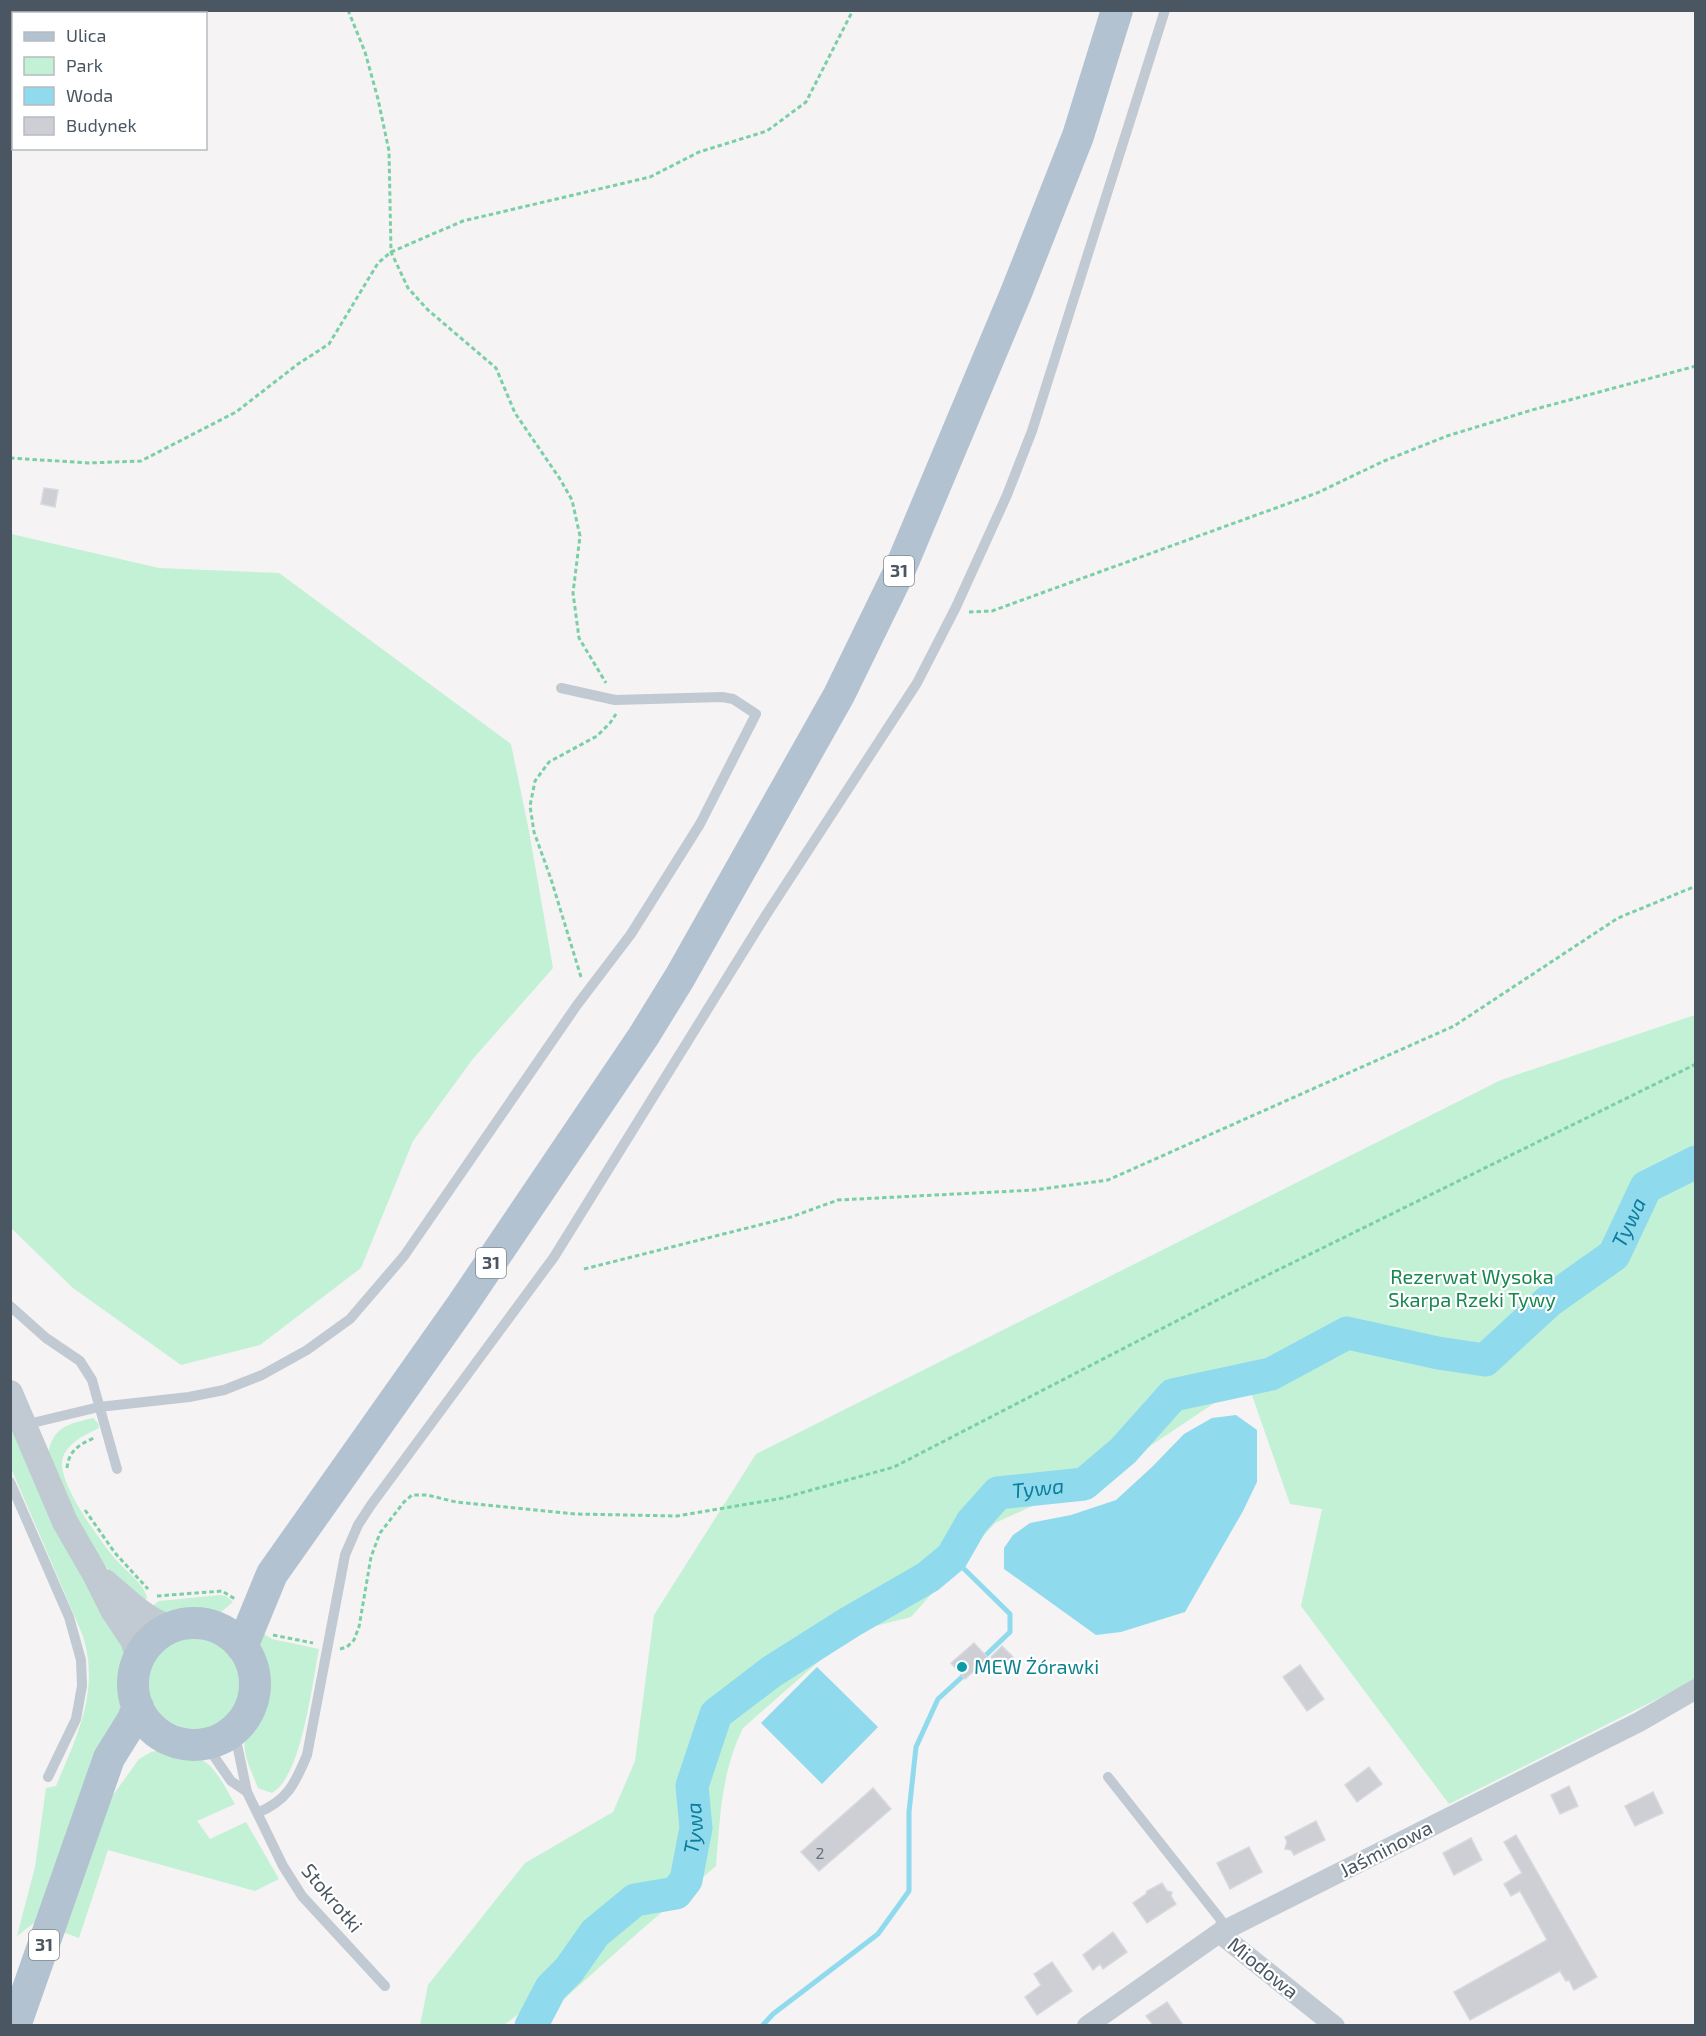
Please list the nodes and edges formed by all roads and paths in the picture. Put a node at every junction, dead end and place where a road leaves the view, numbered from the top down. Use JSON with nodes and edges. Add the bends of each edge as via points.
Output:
{"nodes":[{"id":1,"x":348,"y":10,"type":"edge"},
{"id":2,"x":853,"y":10,"type":"edge"},
{"id":3,"x":1117,"y":10,"type":"edge"},
{"id":4,"x":1165,"y":10,"type":"edge"},
{"id":5,"x":392,"y":252,"type":"junction"},
{"id":6,"x":1695,"y":366,"type":"edge"},
{"id":7,"x":10,"y":458,"type":"edge"},
{"id":8,"x":956,"y":607,"type":"junction"},
{"id":9,"x":561,"y":688,"type":"dead end"},
{"id":10,"x":615,"y":700,"type":"junction"},
{"id":11,"x":1695,"y":886,"type":"edge"},
{"id":12,"x":586,"y":993,"type":"junction"},
{"id":13,"x":1695,"y":1064,"type":"edge"},
{"id":14,"x":584,"y":1269,"type":"dead end"},
{"id":15,"x":10,"y":1306,"type":"edge"},
{"id":16,"x":10,"y":1393,"type":"edge"},
{"id":17,"x":99,"y":1407,"type":"junction"},
{"id":18,"x":24,"y":1425,"type":"junction"},
{"id":19,"x":106,"y":1431,"type":"junction"},
{"id":20,"x":117,"y":1468,"type":"dead end"},
{"id":21,"x":69,"y":1474,"type":"dead end"},
{"id":22,"x":10,"y":1482,"type":"edge"},
{"id":23,"x":439,"y":1498,"type":"dead end"},
{"id":24,"x":84,"y":1508,"type":"dead end"},
{"id":25,"x":95,"y":1574,"type":"junction"},
{"id":26,"x":272,"y":1574,"type":"junction"},
{"id":27,"x":155,"y":1596,"type":"dead end"},
{"id":28,"x":213,"y":1626,"type":"junction"},
{"id":29,"x":170,"y":1628,"type":"junction"},
{"id":30,"x":242,"y":1647,"type":"junction"},
{"id":31,"x":139,"y":1658,"type":"junction"},
{"id":32,"x":1695,"y":1689,"type":"edge"},
{"id":33,"x":138,"y":1707,"type":"junction"},
{"id":34,"x":234,"y":1730,"type":"junction"},
{"id":35,"x":167,"y":1738,"type":"junction"},
{"id":36,"x":198,"y":1745,"type":"junction"},
{"id":37,"x":48,"y":1777,"type":"dead end"},
{"id":38,"x":1108,"y":1777,"type":"dead end"},
{"id":39,"x":102,"y":1782,"type":"junction"},
{"id":40,"x":247,"y":1792,"type":"junction"},
{"id":41,"x":257,"y":1813,"type":"junction"},
{"id":42,"x":1219,"y":1933,"type":"junction"},
{"id":43,"x":385,"y":1986,"type":"dead end"},
{"id":44,"x":15,"y":2025,"type":"edge"},
{"id":45,"x":1087,"y":2025,"type":"edge"},
{"id":46,"x":1335,"y":2025,"type":"edge"}],
"edges":[{"from":1,"to":5,"type":"path","via":[[376,90],[389,151]]},
{"from":2,"to":5,"type":"path","via":[[806,102],[766,131],[699,152],[650,177],[463,221]]},
{"from":3,"to":26,"type":"main road","number":"31","via":[[1078,136],[1016,293],[898,574],[840,695],[643,1037],[462,1305]]},
{"from":4,"to":8,"type":"lane","via":[[1032,432]]},
{"from":5,"to":7,"type":"path","via":[[378,263],[329,344],[236,412],[141,461],[89,464]]},
{"from":5,"to":10,"type":"path","via":[[415,296],[496,368],[515,413],[572,500],[580,536],[573,593],[579,638]]},
{"from":6,"to":8,"type":"path","via":[[1447,436],[1298,500],[992,611],[972,613]]},
{"from":8,"to":41,"type":"lane","via":[[917,683],[766,915],[554,1257],[358,1525],[345,1555],[307,1755],[287,1794]]},
{"from":9,"to":10,"type":"lane"},
{"from":10,"to":12,"type":"path","via":[[616,713],[597,736],[549,762],[535,781],[530,806],[534,832]]},
{"from":10,"to":12,"type":"lane","via":[[722,697],[733,699],[756,714],[700,824],[631,934]]},
{"from":11,"to":14,"type":"path","via":[[1618,918],[1454,1026],[1108,1180],[1034,1190],[838,1200],[791,1217]]},
{"from":12,"to":17,"type":"lane","via":[[404,1256],[350,1319],[307,1350],[224,1390]]},
{"from":13,"to":23,"type":"path","via":[[1223,1297],[894,1467],[783,1498],[678,1516],[576,1514]]},
{"from":15,"to":17,"type":"lane","via":[[80,1361],[92,1380]]},
{"from":16,"to":18,"type":"street"},
{"from":17,"to":18,"type":"lane"},
{"from":17,"to":19,"type":"lane"},
{"from":18,"to":25,"type":"street","via":[[65,1522]]},
{"from":19,"to":20,"type":"lane"},
{"from":19,"to":21,"type":"path","via":[[69,1455]]},
{"from":22,"to":37,"type":"lane","via":[[69,1617],[81,1660],[82,1686],[76,1719]]},
{"from":24,"to":27,"type":"path","via":[[115,1553]]},
{"from":25,"to":29,"type":"street","via":[[142,1614]]},
{"from":25,"to":31,"type":"street","via":[[133,1640]]},
{"from":26,"to":28,"type":"main road","number":"31"},
{"from":26,"to":30,"type":"main road","number":"31"},
{"from":28,"to":29,"type":"main road","via":[[192,1623]]},
{"from":28,"to":30,"type":"main road","via":[[230,1634]]},
{"from":29,"to":31,"type":"main road","via":[[149,1644]]},
{"from":30,"to":34,"type":"main road","via":[[252,1665],[255,1685],[252,1705]]},
{"from":31,"to":33,"type":"main road","via":[[133,1683]]},
{"from":32,"to":42,"type":"street","name":"Jaśminowa","via":[[1639,1722]]},
{"from":33,"to":35,"type":"main road","via":[[150,1725]]},
{"from":33,"to":39,"type":"main road","number":"31","via":[[109,1758]]},
{"from":34,"to":36,"type":"main road","via":[[223,1738]]},
{"from":34,"to":40,"type":"lane","name":"Stokrotki"},
{"from":35,"to":36,"type":"main road"},
{"from":35,"to":39,"type":"main road","number":"31","via":[[136,1752]]},
{"from":36,"to":40,"type":"lane","name":"Stokrotki","via":[[211,1752],[231,1781]]},
{"from":38,"to":42,"type":"lane","via":[[1221,1920]]},
{"from":39,"to":44,"type":"main road","number":"31"},
{"from":40,"to":41,"type":"lane","name":"Stokrotki"},
{"from":41,"to":43,"type":"lane","name":"Stokrotki","via":[[302,1896]]},
{"from":42,"to":45,"type":"street","name":"Jaśminowa"},
{"from":42,"to":46,"type":"street","name":"Miodowa"}]}
